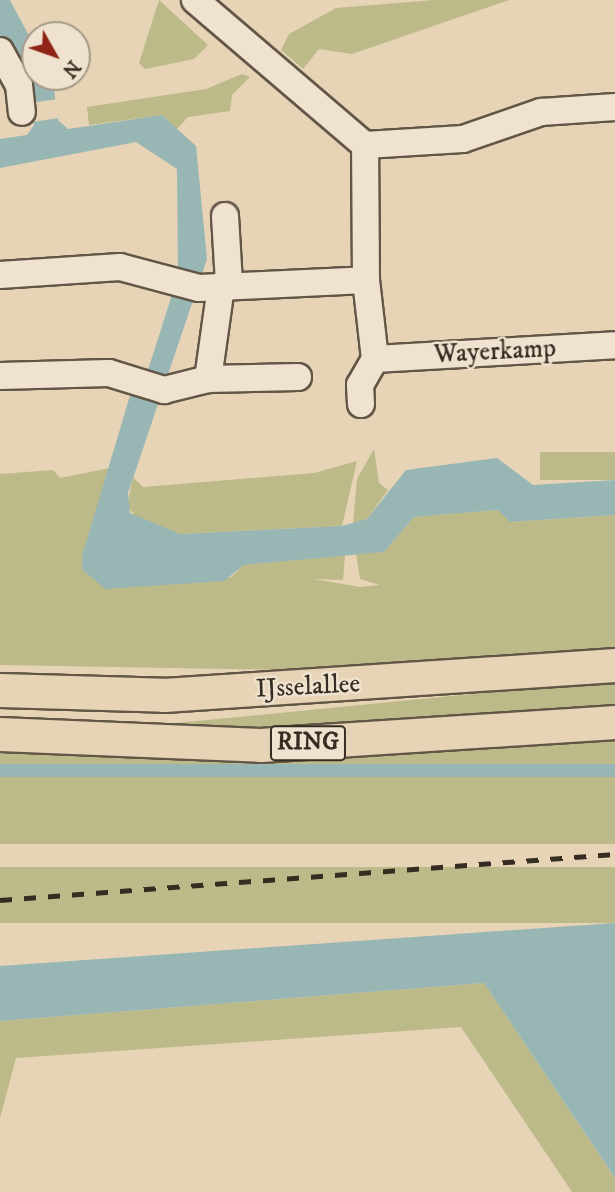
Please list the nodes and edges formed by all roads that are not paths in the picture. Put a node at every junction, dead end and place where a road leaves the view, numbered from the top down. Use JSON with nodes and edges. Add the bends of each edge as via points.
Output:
{"nodes":[{"id":1,"x":195,"y":0,"type":"edge"},
{"id":2,"x":0,"y":51,"type":"edge"},
{"id":3,"x":615,"y":107,"type":"edge"},
{"id":4,"x":22,"y":113,"type":"dead end"},
{"id":5,"x":365,"y":145,"type":"junction"},
{"id":6,"x":226,"y":216,"type":"dead end"},
{"id":7,"x":0,"y":275,"type":"edge"},
{"id":8,"x":366,"y":280,"type":"junction"},
{"id":9,"x":216,"y":286,"type":"junction"},
{"id":10,"x":615,"y":345,"type":"edge"},
{"id":11,"x":375,"y":359,"type":"junction"},
{"id":12,"x":0,"y":376,"type":"edge"},
{"id":13,"x":298,"y":377,"type":"dead end"},
{"id":14,"x":208,"y":379,"type":"junction"},
{"id":15,"x":361,"y":404,"type":"dead end"},
{"id":16,"x":615,"y":665,"type":"edge"},
{"id":17,"x":0,"y":690,"type":"edge"},
{"id":18,"x":615,"y":722,"type":"edge"},
{"id":19,"x":0,"y":734,"type":"edge"}],
"edges":[{"from":1,"to":5,"type":"street","via":[[255,56]]},
{"from":2,"to":4,"type":"street","via":[[19,85]]},
{"from":3,"to":5,"type":"street","via":[[541,112],[463,139]]},
{"from":5,"to":8,"type":"street"},
{"from":6,"to":9,"type":"street"},
{"from":7,"to":9,"type":"street","via":[[120,267],[171,284]]},
{"from":8,"to":9,"type":"street"},
{"from":8,"to":11,"type":"street"},
{"from":9,"to":14,"type":"street"},
{"from":10,"to":11,"type":"street","name":"Wayerkamp"},
{"from":11,"to":15,"type":"street","via":[[360,384]]},
{"from":12,"to":14,"type":"street","via":[[109,373],[164,390]]},
{"from":13,"to":14,"type":"street"},
{"from":16,"to":17,"type":"main road","name":"IJsselallee","number":"RING","via":[[164,695]]},
{"from":18,"to":19,"type":"main road","number":"RING","via":[[260,745]]}]}
